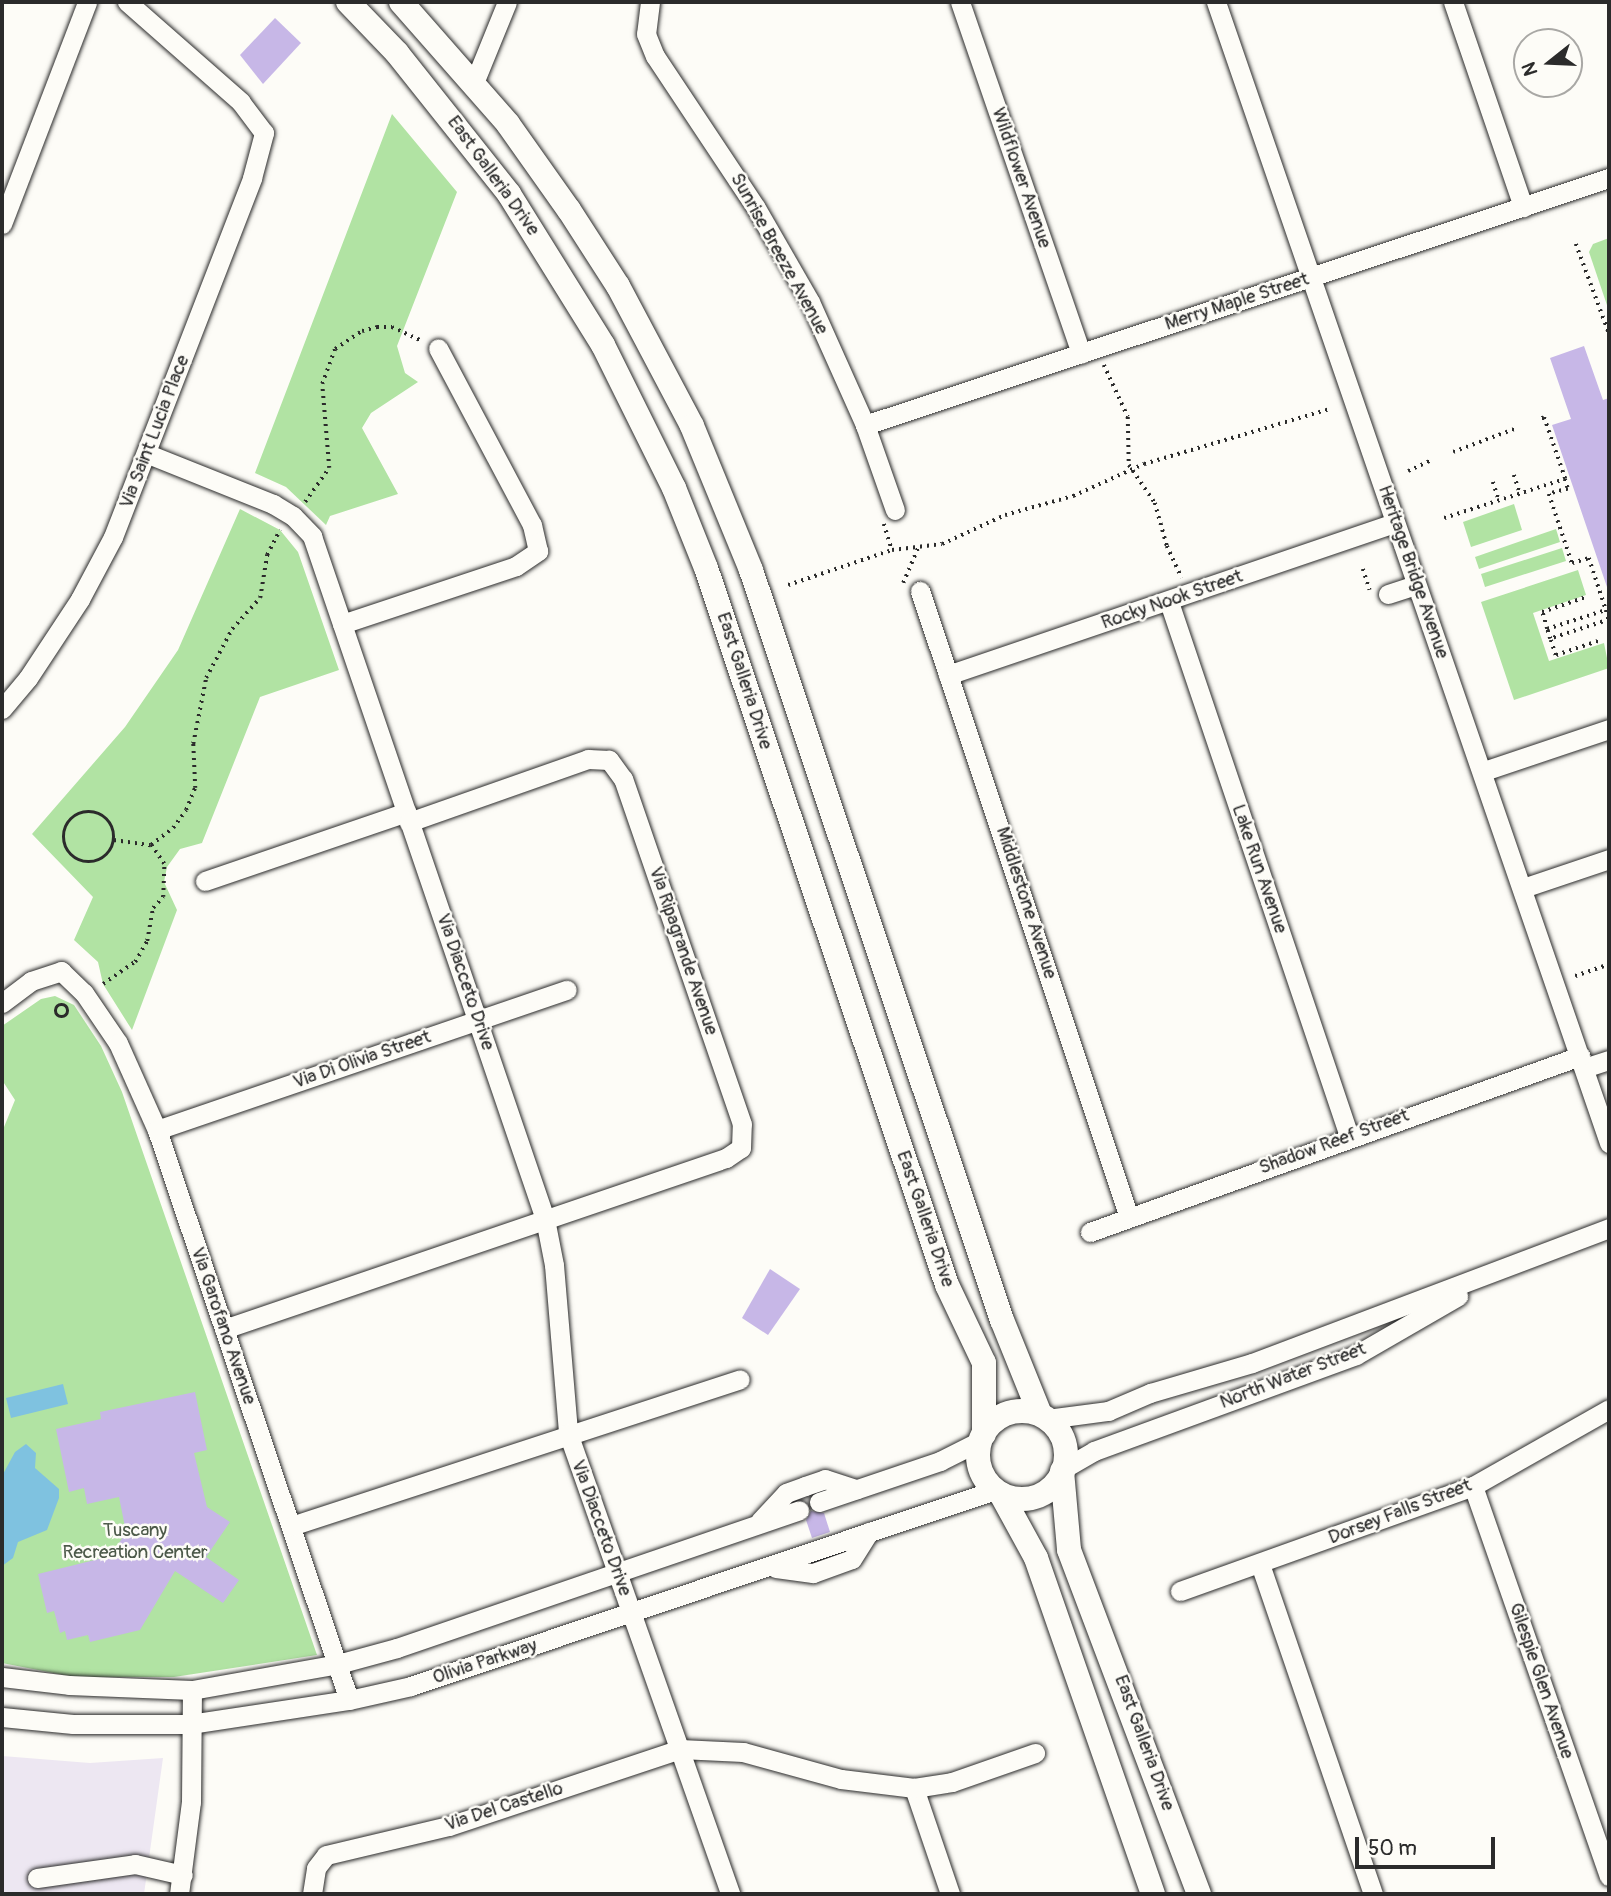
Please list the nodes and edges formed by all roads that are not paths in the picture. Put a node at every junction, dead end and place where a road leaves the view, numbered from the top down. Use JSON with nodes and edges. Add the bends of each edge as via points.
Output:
{"nodes":[{"id":1,"x":87,"y":2,"type":"edge"},
{"id":2,"x":127,"y":2,"type":"edge"},
{"id":3,"x":348,"y":2,"type":"edge"},
{"id":4,"x":401,"y":2,"type":"edge"},
{"id":5,"x":507,"y":2,"type":"edge"},
{"id":6,"x":960,"y":2,"type":"edge"},
{"id":7,"x":1216,"y":2,"type":"edge"},
{"id":8,"x":1453,"y":2,"type":"edge"},
{"id":9,"x":648,"y":6,"type":"edge"},
{"id":10,"x":474,"y":83,"type":"junction"},
{"id":11,"x":1609,"y":178,"type":"edge"},
{"id":12,"x":1523,"y":207,"type":"junction"},
{"id":13,"x":2,"y":223,"type":"edge"},
{"id":14,"x":1310,"y":277,"type":"junction"},
{"id":15,"x":438,"y":348,"type":"road end"},
{"id":16,"x":1081,"y":354,"type":"junction"},
{"id":17,"x":865,"y":425,"type":"junction"},
{"id":18,"x":148,"y":454,"type":"junction"},
{"id":19,"x":889,"y":516,"type":"road end"},
{"id":20,"x":1395,"y":523,"type":"junction"},
{"id":21,"x":1416,"y":585,"type":"junction"},
{"id":22,"x":912,"y":591,"type":"road end"},
{"id":23,"x":1388,"y":594,"type":"dead end"},
{"id":24,"x":1169,"y":602,"type":"junction"},
{"id":25,"x":342,"y":624,"type":"junction"},
{"id":26,"x":948,"y":675,"type":"junction"},
{"id":27,"x":2,"y":709,"type":"edge"},
{"id":28,"x":1609,"y":729,"type":"edge"},
{"id":29,"x":1484,"y":771,"type":"junction"},
{"id":30,"x":408,"y":817,"type":"junction"},
{"id":31,"x":1609,"y":859,"type":"edge"},
{"id":32,"x":205,"y":881,"type":"dead end"},
{"id":33,"x":1523,"y":888,"type":"junction"},
{"id":34,"x":567,"y":990,"type":"dead end"},
{"id":35,"x":2,"y":1003,"type":"edge"},
{"id":36,"x":478,"y":1020,"type":"junction"},
{"id":37,"x":1609,"y":1060,"type":"edge"},
{"id":38,"x":1582,"y":1062,"type":"junction"},
{"id":39,"x":157,"y":1130,"type":"junction"},
{"id":40,"x":1349,"y":1136,"type":"junction"},
{"id":41,"x":1609,"y":1143,"type":"edge"},
{"id":42,"x":1129,"y":1217,"type":"junction"},
{"id":43,"x":545,"y":1219,"type":"junction"},
{"id":44,"x":1609,"y":1228,"type":"edge"},
{"id":45,"x":1090,"y":1232,"type":"dead end"},
{"id":46,"x":1513,"y":1264,"type":"junction"},
{"id":47,"x":224,"y":1329,"type":"junction"},
{"id":48,"x":740,"y":1379,"type":"dead end"},
{"id":49,"x":1609,"y":1409,"type":"edge"},
{"id":50,"x":1043,"y":1416,"type":"junction"},
{"id":51,"x":568,"y":1433,"type":"junction"},
{"id":52,"x":982,"y":1437,"type":"junction"},
{"id":53,"x":1063,"y":1470,"type":"junction"},
{"id":54,"x":1473,"y":1486,"type":"junction"},
{"id":55,"x":856,"y":1489,"type":"junction"},
{"id":56,"x":998,"y":1492,"type":"junction"},
{"id":57,"x":819,"y":1503,"type":"dead end"},
{"id":58,"x":799,"y":1510,"type":"dead end"},
{"id":59,"x":757,"y":1525,"type":"junction"},
{"id":60,"x":291,"y":1526,"type":"junction"},
{"id":61,"x":1260,"y":1564,"type":"junction"},
{"id":62,"x":617,"y":1574,"type":"junction"},
{"id":63,"x":1180,"y":1591,"type":"dead end"},
{"id":64,"x":632,"y":1612,"type":"junction"},
{"id":65,"x":338,"y":1664,"type":"junction"},
{"id":66,"x":2,"y":1677,"type":"edge"},
{"id":67,"x":192,"y":1690,"type":"junction"},
{"id":68,"x":349,"y":1700,"type":"junction"},
{"id":69,"x":2,"y":1717,"type":"edge"},
{"id":70,"x":190,"y":1724,"type":"junction"},
{"id":71,"x":680,"y":1749,"type":"junction"},
{"id":72,"x":1035,"y":1753,"type":"dead end"},
{"id":73,"x":914,"y":1788,"type":"junction"},
{"id":74,"x":1609,"y":1876,"type":"edge"},
{"id":75,"x":37,"y":1878,"type":"dead end"},
{"id":76,"x":181,"y":1885,"type":"edge"},
{"id":77,"x":312,"y":1894,"type":"edge"},
{"id":78,"x":730,"y":1894,"type":"edge"},
{"id":79,"x":950,"y":1894,"type":"edge"},
{"id":80,"x":1153,"y":1894,"type":"edge"},
{"id":81,"x":1199,"y":1894,"type":"edge"},
{"id":82,"x":1373,"y":1894,"type":"edge"}],
"edges":[{"from":1,"to":13,"type":"street"},
{"from":2,"to":18,"type":"street","name":"Via Saint Lucia Place","via":[[241,102],[264,133],[252,178]]},
{"from":3,"to":52,"type":"main road","name":"East Galleria Drive","via":[[405,63],[509,194],[603,345],[674,488],[706,568],[943,1272],[984,1363]]},
{"from":4,"to":10,"type":"main road","name":"East Galleria Drive"},
{"from":5,"to":10,"type":"street"},
{"from":6,"to":16,"type":"street","name":"Wildflower Avenue"},
{"from":7,"to":14,"type":"street","name":"Heritage Bridge Avenue"},
{"from":8,"to":12,"type":"street"},
{"from":9,"to":17,"type":"street","name":"Sunrise Breeze Avenue","via":[[646,34],[656,56],[756,208],[803,290]]},
{"from":10,"to":50,"type":"main road","name":"East Galleria Drive","via":[[535,162],[618,286],[663,366],[720,487],[998,1307]]},
{"from":11,"to":12,"type":"street","name":"Merry Maple Street"},
{"from":12,"to":14,"type":"street","name":"Merry Maple Street"},
{"from":14,"to":16,"type":"street","name":"Merry Maple Street"},
{"from":14,"to":20,"type":"street","name":"Heritage Bridge Avenue"},
{"from":15,"to":25,"type":"street","via":[[532,525],[538,551],[516,566]]},
{"from":16,"to":17,"type":"street","name":"Merry Maple Street"},
{"from":17,"to":19,"type":"street","name":"Sunrise Breeze Avenue"},
{"from":18,"to":25,"type":"street","name":"Via Diacceto Drive","via":[[293,516],[312,537]]},
{"from":18,"to":27,"type":"street","name":"Via Saint Lucia Place","via":[[113,537],[80,599],[29,678]]},
{"from":20,"to":21,"type":"street","name":"Heritage Bridge Avenue"},
{"from":20,"to":24,"type":"street","name":"Rocky Nook Street"},
{"from":21,"to":23,"type":"street"},
{"from":21,"to":29,"type":"street","name":"Heritage Bridge Avenue"},
{"from":22,"to":26,"type":"street","name":"Middlestone Avenue"},
{"from":24,"to":26,"type":"street","name":"Rocky Nook Street"},
{"from":24,"to":40,"type":"street","name":"Lake Run Avenue"},
{"from":25,"to":30,"type":"street","name":"Via Diacceto Drive"},
{"from":26,"to":42,"type":"street","name":"Middlestone Avenue"},
{"from":28,"to":29,"type":"street"},
{"from":29,"to":33,"type":"street","name":"Heritage Bridge Avenue"},
{"from":30,"to":32,"type":"street"},
{"from":30,"to":36,"type":"street","name":"Via Diacceto Drive"},
{"from":30,"to":43,"type":"street","name":"Via Ripagrande Avenue","via":[[588,759],[609,760],[623,779],[742,1124],[741,1147],[726,1158]]},
{"from":31,"to":33,"type":"street"},
{"from":33,"to":38,"type":"street","name":"Heritage Bridge Avenue"},
{"from":34,"to":36,"type":"street","name":"Via Di Olivia Street"},
{"from":35,"to":39,"type":"street","name":"Via Garofano Avenue","via":[[31,981],[61,971],[85,993],[118,1043]]},
{"from":36,"to":39,"type":"street","name":"Via Di Olivia Street"},
{"from":36,"to":43,"type":"street","name":"Via Diacceto Drive"},
{"from":37,"to":38,"type":"street","name":"Shadow Reef Street"},
{"from":38,"to":40,"type":"street","name":"Shadow Reef Street"},
{"from":38,"to":41,"type":"street","name":"Heritage Bridge Avenue"},
{"from":39,"to":47,"type":"street","name":"Via Garofano Avenue"},
{"from":40,"to":42,"type":"street","name":"Shadow Reef Street"},
{"from":42,"to":45,"type":"street","name":"Shadow Reef Street"},
{"from":43,"to":47,"type":"street"},
{"from":43,"to":51,"type":"street","name":"Via Diacceto Drive","via":[[554,1265]]},
{"from":44,"to":46,"type":"street","name":"North Water Street"},
{"from":46,"to":50,"type":"street","name":"North Water Street","via":[[1328,1337],[1150,1393],[1108,1411]]},
{"from":46,"to":53,"type":"street","name":"North Water Street","via":[[1356,1355],[1094,1451]]},
{"from":47,"to":60,"type":"street","name":"Via Garofano Avenue"},
{"from":48,"to":51,"type":"street"},
{"from":49,"to":54,"type":"street","name":"Dorsey Falls Street"},
{"from":50,"to":52,"type":"main road","via":[[1011,1412],[998,1418]]},
{"from":50,"to":53,"type":"main road","via":[[1062,1434]]},
{"from":51,"to":60,"type":"street"},
{"from":51,"to":62,"type":"street","name":"Via Diacceto Drive"},
{"from":52,"to":55,"type":"street","via":[[940,1461]]},
{"from":52,"to":56,"type":"main road","via":[[981,1470]]},
{"from":53,"to":56,"type":"main road","via":[[1040,1496],[1026,1499]]},
{"from":53,"to":81,"type":"main road","name":"East Galleria Drive","via":[[1069,1550]]},
{"from":54,"to":61,"type":"street","name":"Dorsey Falls Street"},
{"from":54,"to":74,"type":"street","name":"Gilespie Glen Avenue"},
{"from":55,"to":57,"type":"street"},
{"from":55,"to":59,"type":"street","via":[[825,1479],[805,1486],[786,1493]]},
{"from":56,"to":64,"type":"street","name":"Olivia Parkway","via":[[869,1532],[852,1559],[832,1567],[813,1573],[771,1567]]},
{"from":56,"to":80,"type":"main road","via":[[1036,1558]]},
{"from":58,"to":59,"type":"street"},
{"from":59,"to":62,"type":"street"},
{"from":60,"to":65,"type":"street","name":"Via Garofano Avenue"},
{"from":61,"to":63,"type":"street","name":"Dorsey Falls Street"},
{"from":61,"to":82,"type":"street"},
{"from":62,"to":64,"type":"street","name":"Via Diacceto Drive"},
{"from":62,"to":65,"type":"street"},
{"from":64,"to":68,"type":"street","name":"Olivia Parkway","via":[[411,1686]]},
{"from":64,"to":71,"type":"street","name":"Via Diacceto Drive"},
{"from":65,"to":67,"type":"street"},
{"from":65,"to":68,"type":"street","name":"Via Garofano Avenue"},
{"from":66,"to":67,"type":"street"},
{"from":67,"to":70,"type":"street"},
{"from":68,"to":70,"type":"street","name":"Olivia Parkway"},
{"from":69,"to":70,"type":"street","name":"Olivia Parkway","via":[[73,1724]]},
{"from":70,"to":76,"type":"street","via":[[191,1802]]},
{"from":71,"to":73,"type":"street","via":[[743,1752],[841,1779]]},
{"from":71,"to":77,"type":"street","name":"Via Del Castello","via":[[449,1826],[326,1855],[316,1868]]},
{"from":71,"to":78,"type":"street","name":"Via Diacceto Drive"},
{"from":72,"to":73,"type":"street","via":[[951,1782]]},
{"from":73,"to":79,"type":"street"},
{"from":75,"to":76,"type":"street","via":[[135,1864]]}]}
